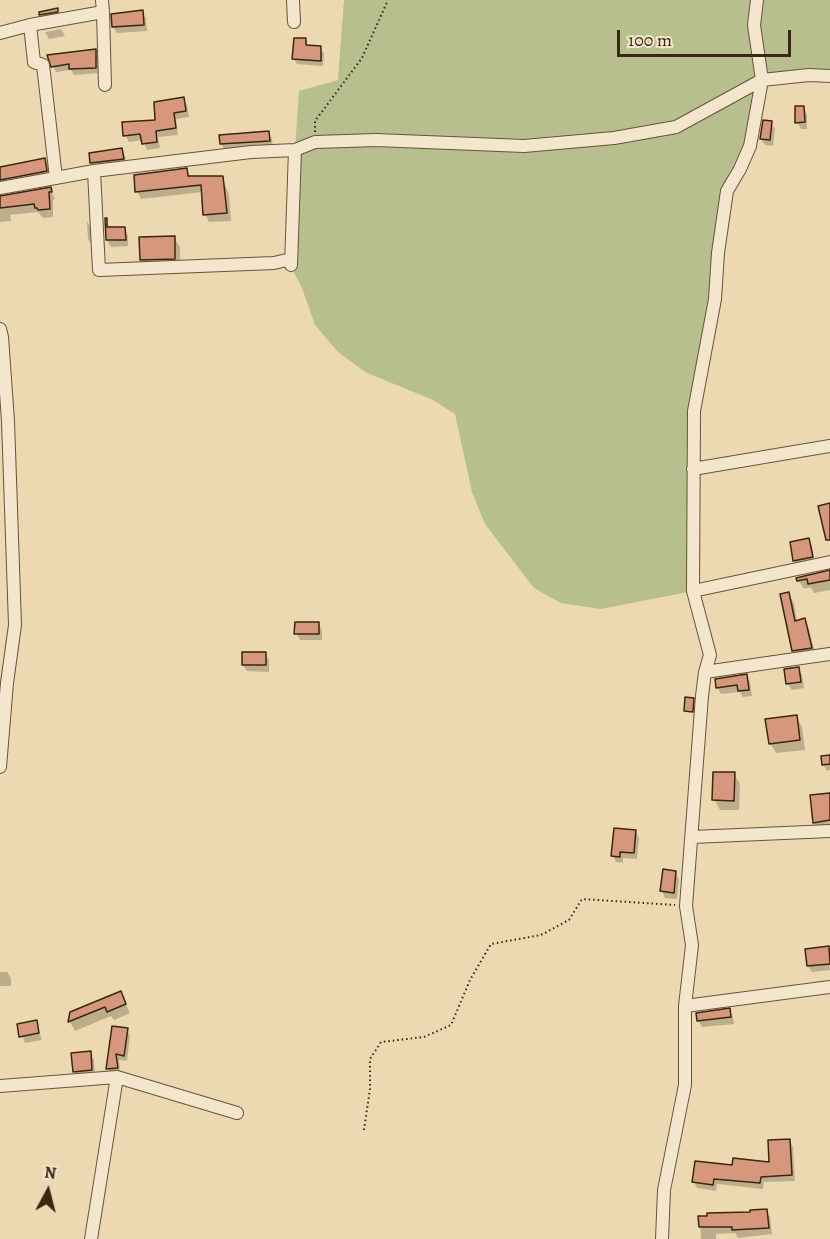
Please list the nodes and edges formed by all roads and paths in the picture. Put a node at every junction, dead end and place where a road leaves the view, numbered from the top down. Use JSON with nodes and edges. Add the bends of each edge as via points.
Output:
{"nodes":[{"id":1,"x":293,"y":0,"type":"edge"},
{"id":2,"x":388,"y":0,"type":"edge"},
{"id":3,"x":757,"y":0,"type":"edge"},
{"id":4,"x":103,"y":6,"type":"edge"},
{"id":5,"x":294,"y":22,"type":"dead end"},
{"id":6,"x":30,"y":25,"type":"junction"},
{"id":7,"x":0,"y":33,"type":"edge"},
{"id":8,"x":830,"y":76,"type":"edge"},
{"id":9,"x":762,"y":80,"type":"junction"},
{"id":10,"x":105,"y":85,"type":"dead end"},
{"id":11,"x":315,"y":142,"type":"junction"},
{"id":12,"x":295,"y":150,"type":"junction"},
{"id":13,"x":94,"y":171,"type":"junction"},
{"id":14,"x":56,"y":178,"type":"junction"},
{"id":15,"x":0,"y":188,"type":"edge"},
{"id":16,"x":0,"y":329,"type":"edge"},
{"id":17,"x":1,"y":343,"type":"edge"},
{"id":18,"x":830,"y":446,"type":"edge"},
{"id":19,"x":693,"y":469,"type":"junction"},
{"id":20,"x":830,"y":562,"type":"edge"},
{"id":21,"x":693,"y":591,"type":"junction"},
{"id":22,"x":830,"y":654,"type":"edge"},
{"id":23,"x":705,"y":672,"type":"junction"},
{"id":24,"x":0,"y":767,"type":"edge"},
{"id":25,"x":830,"y":831,"type":"edge"},
{"id":26,"x":692,"y":837,"type":"junction"},
{"id":27,"x":686,"y":906,"type":"junction"},
{"id":28,"x":830,"y":987,"type":"edge"},
{"id":29,"x":685,"y":1006,"type":"junction"},
{"id":30,"x":117,"y":1077,"type":"junction"},
{"id":31,"x":0,"y":1086,"type":"edge"},
{"id":32,"x":237,"y":1113,"type":"dead end"},
{"id":33,"x":364,"y":1130,"type":"dead end"},
{"id":34,"x":91,"y":1239,"type":"edge"},
{"id":35,"x":662,"y":1239,"type":"edge"}],
"edges":[{"from":1,"to":5,"type":"street"},
{"from":2,"to":11,"type":"path","via":[[362,58],[315,121]]},
{"from":3,"to":9,"type":"street","via":[[754,25]]},
{"from":4,"to":6,"type":"street"},
{"from":4,"to":10,"type":"street"},
{"from":6,"to":7,"type":"street"},
{"from":6,"to":14,"type":"street","via":[[34,62],[43,65]]},
{"from":8,"to":9,"type":"street"},
{"from":9,"to":11,"type":"street","via":[[676,127],[614,138],[524,146],[376,140]]},
{"from":9,"to":19,"type":"street","via":[[750,146],[727,191],[715,299],[694,411]]},
{"from":11,"to":12,"type":"street"},
{"from":12,"to":13,"type":"street"},
{"from":12,"to":13,"type":"street","via":[[291,263],[99,270]]},
{"from":13,"to":14,"type":"street"},
{"from":14,"to":15,"type":"street"},
{"from":16,"to":17,"type":"street"},
{"from":17,"to":24,"type":"street","via":[[13,519],[15,625]]},
{"from":18,"to":19,"type":"street"},
{"from":19,"to":21,"type":"street"},
{"from":20,"to":21,"type":"street"},
{"from":21,"to":23,"type":"street","via":[[710,655]]},
{"from":22,"to":23,"type":"street"},
{"from":23,"to":26,"type":"street"},
{"from":25,"to":26,"type":"street"},
{"from":26,"to":27,"type":"street"},
{"from":27,"to":29,"type":"street","via":[[692,945]]},
{"from":27,"to":33,"type":"path","via":[[582,898],[569,920],[541,935],[491,944],[451,1025],[424,1036],[381,1042],[370,1059]]},
{"from":28,"to":29,"type":"street"},
{"from":29,"to":35,"type":"street","via":[[685,1085],[664,1190]]},
{"from":30,"to":31,"type":"street"},
{"from":30,"to":32,"type":"street"},
{"from":30,"to":34,"type":"street"}]}
